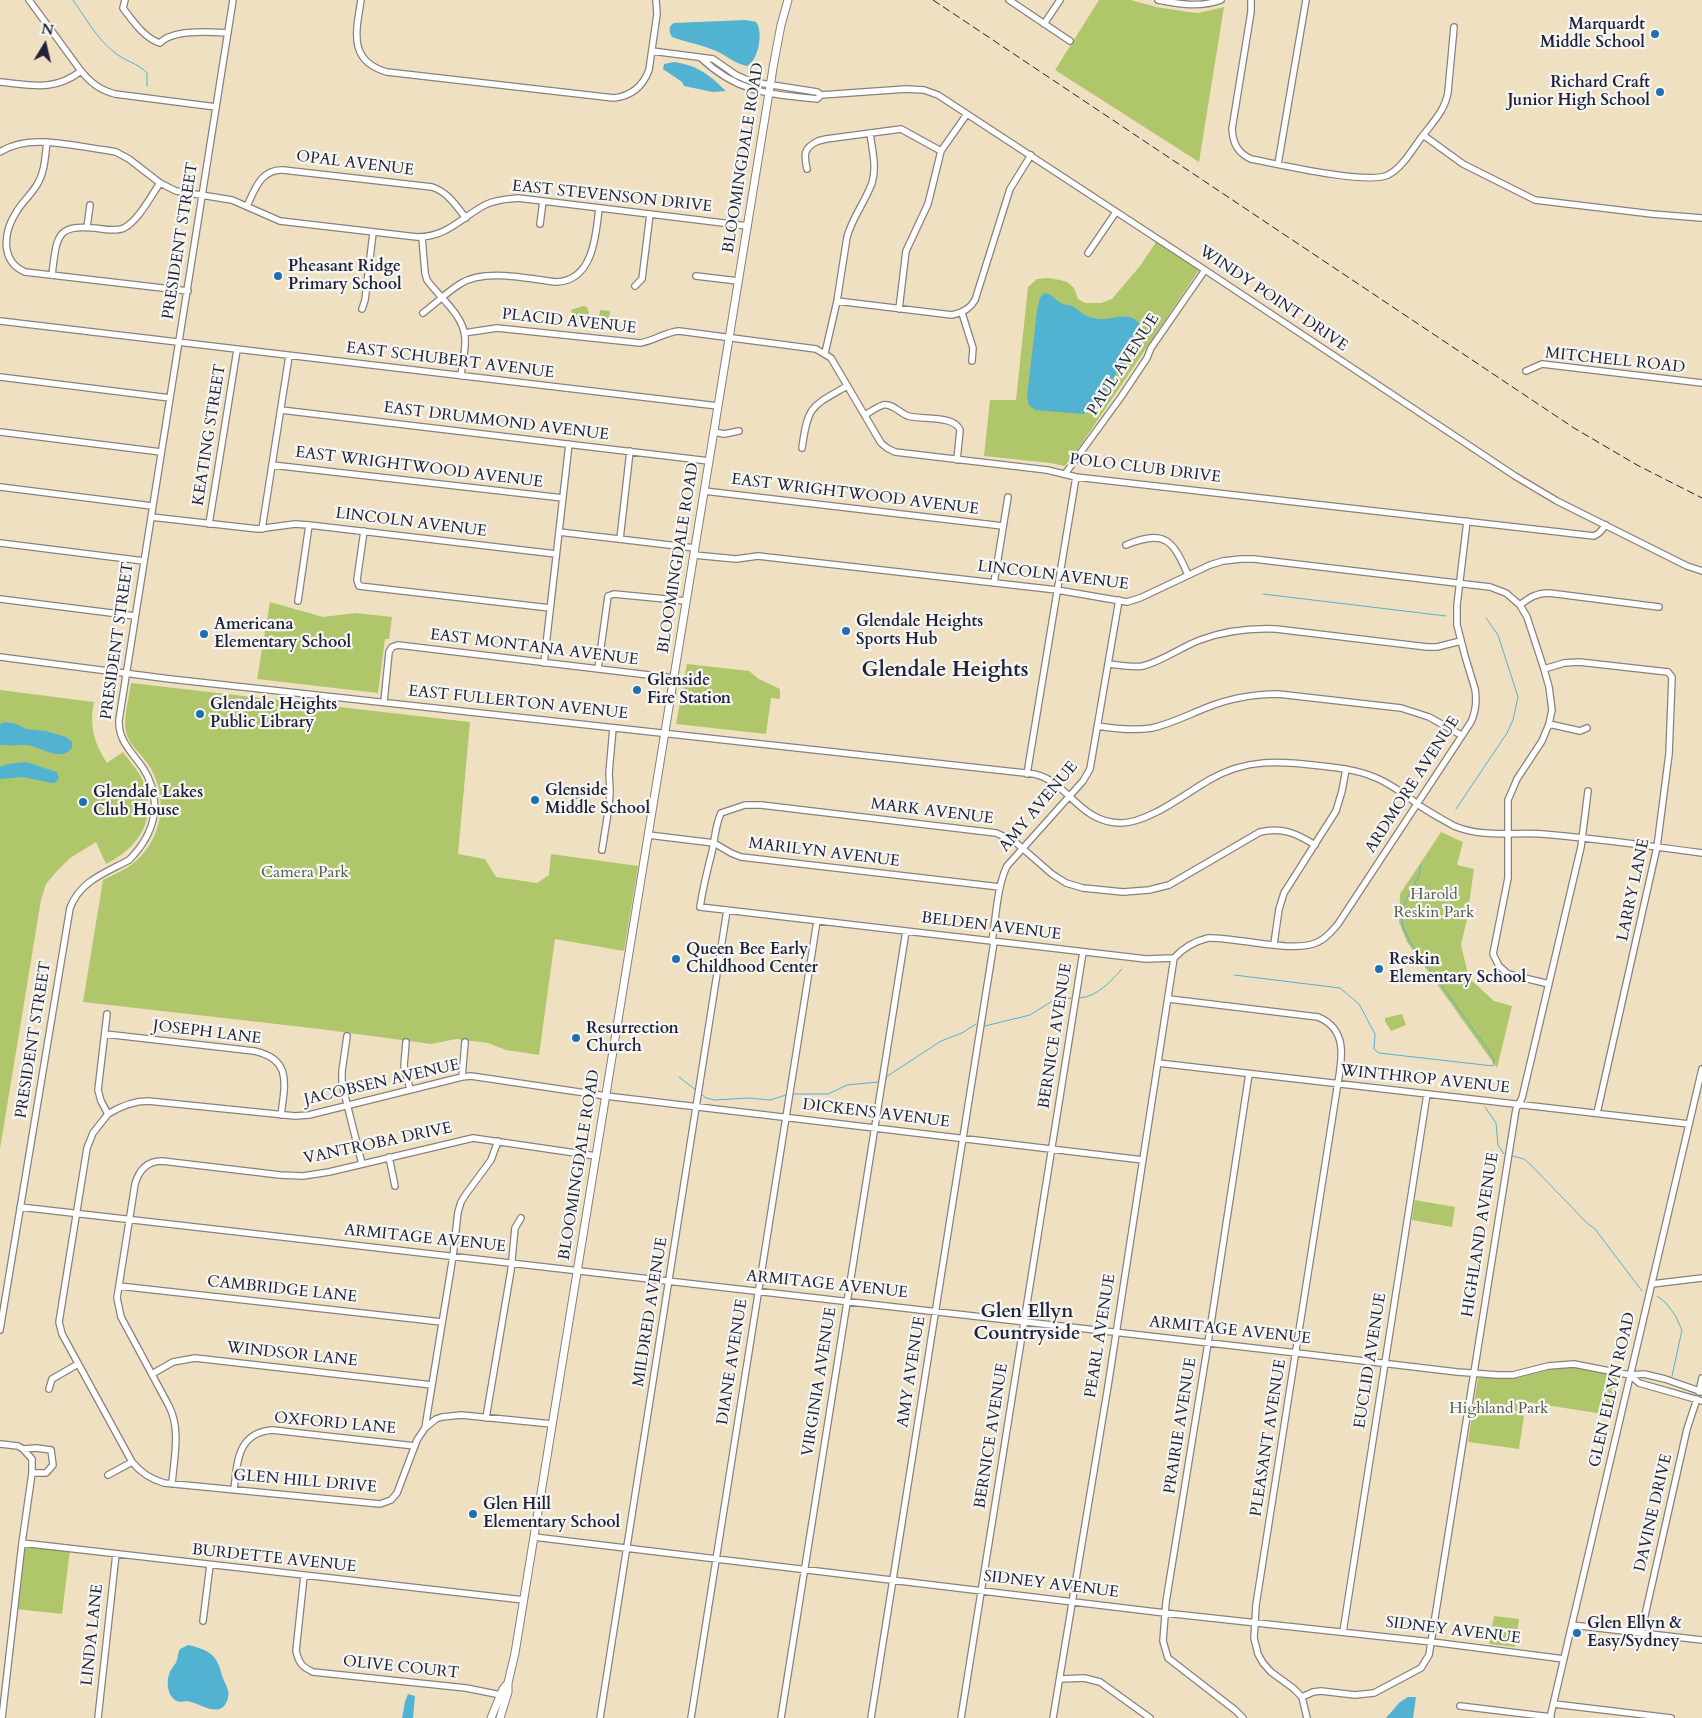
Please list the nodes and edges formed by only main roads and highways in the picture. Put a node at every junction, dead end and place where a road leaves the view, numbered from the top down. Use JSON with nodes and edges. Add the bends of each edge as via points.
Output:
{"nodes":[{"id":1,"x":788,"y":0,"type":"edge"},
{"id":2,"x":508,"y":1683,"type":"junction"},
{"id":3,"x":491,"y":1718,"type":"edge"},
{"id":4,"x":500,"y":1718,"type":"edge"}],
"edges":[{"from":1,"to":2,"type":"main road","name":"BLOOMINGDALE ROAD","via":[[781,24],[738,281]]},
{"from":2,"to":3,"type":"main road","name":"BLOOMINGDALE ROAD"},
{"from":2,"to":4,"type":"main road","name":"BLOOMINGDALE ROAD"}]}
